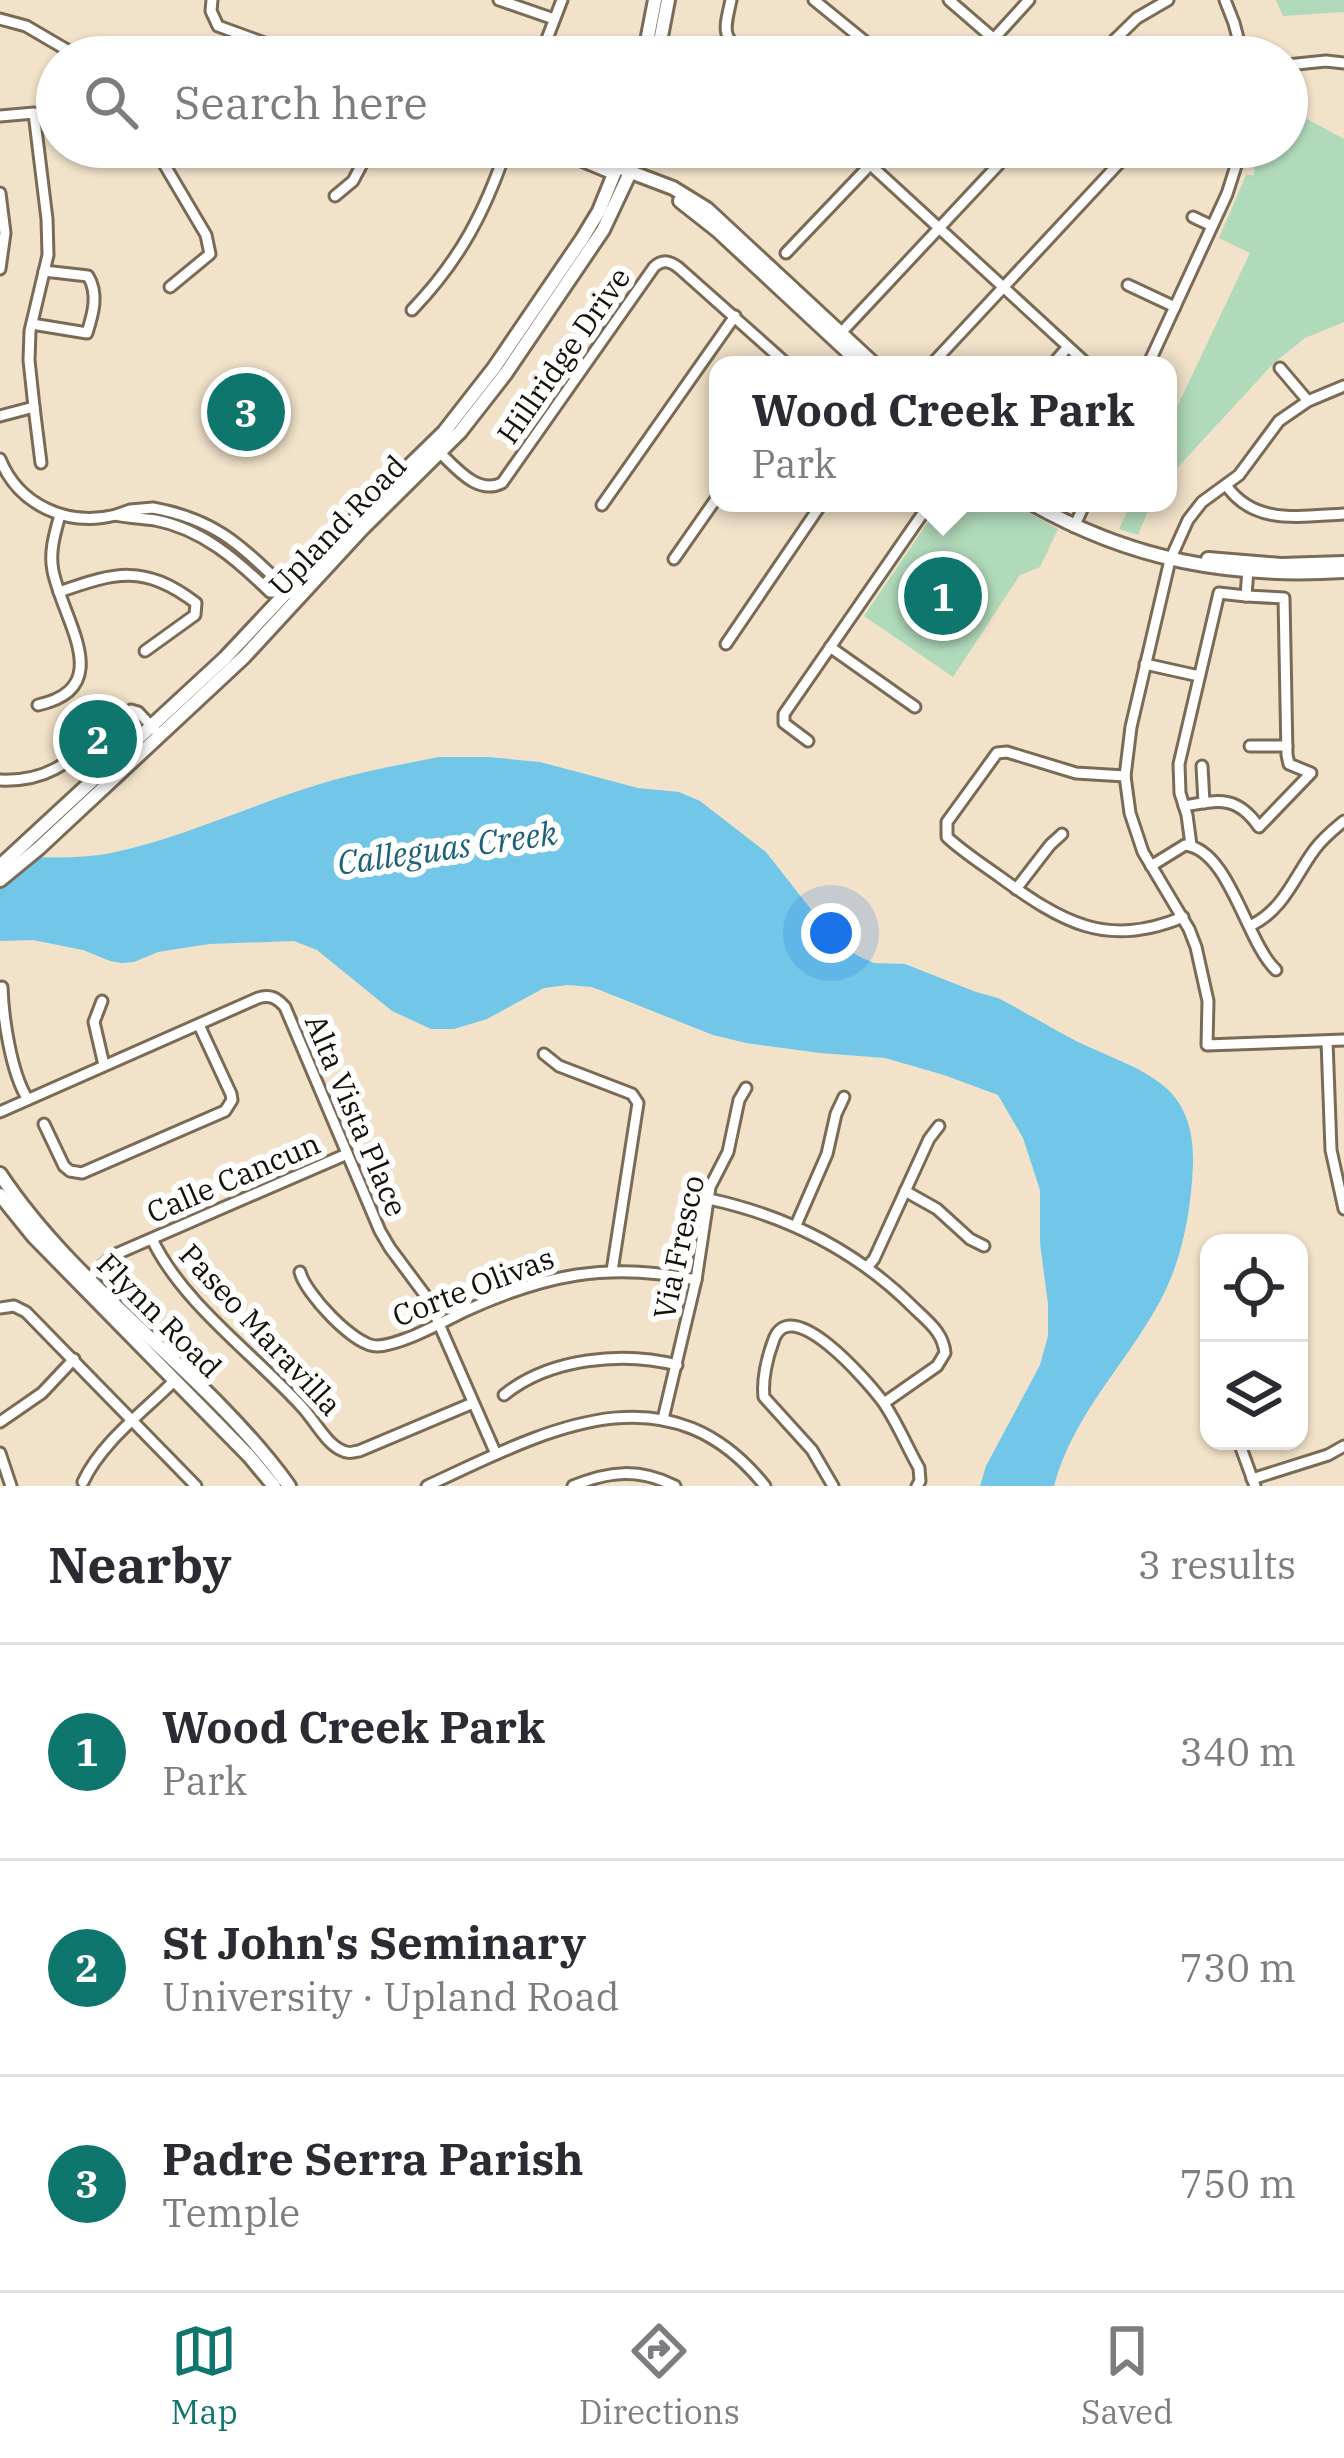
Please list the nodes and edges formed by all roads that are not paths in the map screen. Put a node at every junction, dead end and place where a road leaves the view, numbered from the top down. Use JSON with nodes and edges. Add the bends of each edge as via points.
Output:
{"nodes":[{"id":1,"x":212,"y":0,"type":"edge"},
{"id":2,"x":499,"y":0,"type":"edge"},
{"id":3,"x":562,"y":0,"type":"edge"},
{"id":4,"x":655,"y":0,"type":"edge"},
{"id":5,"x":668,"y":0,"type":"edge"},
{"id":6,"x":730,"y":0,"type":"edge"},
{"id":7,"x":814,"y":0,"type":"edge"},
{"id":8,"x":949,"y":0,"type":"edge"},
{"id":9,"x":1029,"y":0,"type":"edge"},
{"id":10,"x":1168,"y":0,"type":"edge"},
{"id":11,"x":1225,"y":0,"type":"edge"},
{"id":12,"x":0,"y":19,"type":"edge"},
{"id":13,"x":554,"y":20,"type":"junction"},
{"id":14,"x":43,"y":36,"type":"edge"},
{"id":15,"x":244,"y":36,"type":"edge"},
{"id":16,"x":548,"y":36,"type":"edge"},
{"id":17,"x":648,"y":36,"type":"edge"},
{"id":18,"x":661,"y":36,"type":"edge"},
{"id":19,"x":726,"y":36,"type":"edge"},
{"id":20,"x":858,"y":36,"type":"edge"},
{"id":21,"x":991,"y":36,"type":"edge"},
{"id":22,"x":997,"y":36,"type":"edge"},
{"id":23,"x":1119,"y":36,"type":"edge"},
{"id":24,"x":1236,"y":36,"type":"edge"},
{"id":25,"x":1344,"y":62,"type":"edge"},
{"id":26,"x":1308,"y":63,"type":"edge"},
{"id":27,"x":0,"y":116,"type":"edge"},
{"id":28,"x":36,"y":129,"type":"edge"},
{"id":29,"x":41,"y":168,"type":"edge"},
{"id":30,"x":166,"y":168,"type":"edge"},
{"id":31,"x":360,"y":168,"type":"edge"},
{"id":32,"x":500,"y":168,"type":"edge"},
{"id":33,"x":607,"y":168,"type":"edge"},
{"id":34,"x":623,"y":168,"type":"edge"},
{"id":35,"x":626,"y":168,"type":"edge"},
{"id":36,"x":867,"y":168,"type":"edge"},
{"id":37,"x":873,"y":168,"type":"edge"},
{"id":38,"x":996,"y":168,"type":"edge"},
{"id":39,"x":1115,"y":168,"type":"edge"},
{"id":40,"x":1235,"y":168,"type":"edge"},
{"id":41,"x":623,"y":173,"type":"junction"},
{"id":42,"x":0,"y":193,"type":"edge"},
{"id":43,"x":335,"y":196,"type":"dead end"},
{"id":44,"x":1193,"y":217,"type":"dead end"},
{"id":45,"x":1212,"y":226,"type":"junction"},
{"id":46,"x":939,"y":229,"type":"junction"},
{"id":47,"x":786,"y":254,"type":"dead end"},
{"id":48,"x":0,"y":269,"type":"edge"},
{"id":49,"x":44,"y":271,"type":"junction"},
{"id":50,"x":1128,"y":285,"type":"dead end"},
{"id":51,"x":170,"y":287,"type":"dead end"},
{"id":52,"x":1003,"y":289,"type":"junction"},
{"id":53,"x":1175,"y":307,"type":"junction"},
{"id":54,"x":412,"y":310,"type":"dead end"},
{"id":55,"x":735,"y":316,"type":"junction"},
{"id":56,"x":32,"y":324,"type":"junction"},
{"id":57,"x":838,"y":336,"type":"junction"},
{"id":58,"x":1067,"y":348,"type":"junction"},
{"id":59,"x":778,"y":356,"type":"edge"},
{"id":60,"x":855,"y":356,"type":"edge"},
{"id":61,"x":864,"y":356,"type":"edge"},
{"id":62,"x":940,"y":356,"type":"edge"},
{"id":63,"x":1060,"y":356,"type":"edge"},
{"id":64,"x":1077,"y":356,"type":"edge"},
{"id":65,"x":1152,"y":356,"type":"edge"},
{"id":66,"x":1280,"y":368,"type":"dead end"},
{"id":67,"x":1344,"y":386,"type":"edge"},
{"id":68,"x":1307,"y":401,"type":"junction"},
{"id":69,"x":34,"y":407,"type":"junction"},
{"id":70,"x":0,"y":416,"type":"edge"},
{"id":71,"x":437,"y":449,"type":"junction"},
{"id":72,"x":0,"y":459,"type":"edge"},
{"id":73,"x":41,"y":463,"type":"dead end"},
{"id":74,"x":1226,"y":485,"type":"junction"},
{"id":75,"x":602,"y":505,"type":"dead end"},
{"id":76,"x":709,"y":509,"type":"edge"},
{"id":77,"x":815,"y":512,"type":"edge"},
{"id":78,"x":924,"y":512,"type":"edge"},
{"id":79,"x":1049,"y":512,"type":"edge"},
{"id":80,"x":1058,"y":512,"type":"edge"},
{"id":81,"x":1080,"y":512,"type":"edge"},
{"id":82,"x":60,"y":514,"type":"junction"},
{"id":83,"x":1344,"y":514,"type":"edge"},
{"id":84,"x":116,"y":515,"type":"junction"},
{"id":85,"x":1075,"y":524,"type":"junction"},
{"id":86,"x":1171,"y":556,"type":"junction"},
{"id":87,"x":674,"y":559,"type":"dead end"},
{"id":88,"x":1344,"y":567,"type":"edge"},
{"id":89,"x":1248,"y":568,"type":"junction"},
{"id":90,"x":59,"y":592,"type":"junction"},
{"id":91,"x":1246,"y":596,"type":"junction"},
{"id":92,"x":726,"y":644,"type":"dead end"},
{"id":93,"x":830,"y":647,"type":"junction"},
{"id":94,"x":145,"y":651,"type":"dead end"},
{"id":95,"x":1145,"y":664,"type":"junction"},
{"id":96,"x":1199,"y":676,"type":"junction"},
{"id":97,"x":38,"y":706,"type":"dead end"},
{"id":98,"x":916,"y":707,"type":"dead end"},
{"id":99,"x":156,"y":732,"type":"junction"},
{"id":100,"x":808,"y":741,"type":"dead end"},
{"id":101,"x":1250,"y":746,"type":"dead end"},
{"id":102,"x":1287,"y":746,"type":"junction"},
{"id":103,"x":1202,"y":766,"type":"dead end"},
{"id":104,"x":1125,"y":776,"type":"junction"},
{"id":105,"x":0,"y":780,"type":"edge"},
{"id":106,"x":1204,"y":803,"type":"junction"},
{"id":107,"x":1184,"y":806,"type":"junction"},
{"id":108,"x":1344,"y":821,"type":"edge"},
{"id":109,"x":1062,"y":834,"type":"dead end"},
{"id":110,"x":1191,"y":845,"type":"junction"},
{"id":111,"x":32,"y":846,"type":"junction"},
{"id":112,"x":0,"y":866,"type":"edge"},
{"id":113,"x":1151,"y":866,"type":"junction"},
{"id":114,"x":0,"y":880,"type":"edge"},
{"id":115,"x":1016,"y":889,"type":"junction"},
{"id":116,"x":1183,"y":917,"type":"junction"},
{"id":117,"x":1250,"y":926,"type":"junction"},
{"id":118,"x":1276,"y":970,"type":"dead end"},
{"id":119,"x":2,"y":987,"type":"edge"},
{"id":120,"x":102,"y":1001,"type":"dead end"},
{"id":121,"x":199,"y":1025,"type":"junction"},
{"id":122,"x":1344,"y":1040,"type":"edge"},
{"id":123,"x":1327,"y":1041,"type":"junction"},
{"id":124,"x":544,"y":1054,"type":"dead end"},
{"id":125,"x":104,"y":1065,"type":"junction"},
{"id":126,"x":746,"y":1088,"type":"dead end"},
{"id":127,"x":844,"y":1097,"type":"dead end"},
{"id":128,"x":26,"y":1098,"type":"junction"},
{"id":129,"x":1329,"y":1106,"type":"junction"},
{"id":130,"x":1344,"y":1106,"type":"edge"},
{"id":131,"x":0,"y":1112,"type":"edge"},
{"id":132,"x":44,"y":1124,"type":"dead end"},
{"id":133,"x":939,"y":1126,"type":"dead end"},
{"id":134,"x":347,"y":1154,"type":"junction"},
{"id":135,"x":0,"y":1174,"type":"edge"},
{"id":136,"x":905,"y":1191,"type":"junction"},
{"id":137,"x":0,"y":1195,"type":"edge"},
{"id":138,"x":709,"y":1199,"type":"junction"},
{"id":139,"x":1344,"y":1209,"type":"edge"},
{"id":140,"x":796,"y":1225,"type":"junction"},
{"id":141,"x":152,"y":1239,"type":"junction"},
{"id":142,"x":984,"y":1246,"type":"dead end"},
{"id":143,"x":868,"y":1266,"type":"junction"},
{"id":144,"x":612,"y":1271,"type":"junction"},
{"id":145,"x":300,"y":1272,"type":"dead end"},
{"id":146,"x":696,"y":1280,"type":"junction"},
{"id":147,"x":84,"y":1281,"type":"junction"},
{"id":148,"x":0,"y":1308,"type":"edge"},
{"id":149,"x":439,"y":1324,"type":"junction"},
{"id":150,"x":74,"y":1359,"type":"junction"},
{"id":151,"x":677,"y":1366,"type":"junction"},
{"id":152,"x":173,"y":1382,"type":"junction"},
{"id":153,"x":504,"y":1395,"type":"dead end"},
{"id":154,"x":473,"y":1403,"type":"junction"},
{"id":155,"x":884,"y":1403,"type":"junction"},
{"id":156,"x":663,"y":1419,"type":"junction"},
{"id":157,"x":0,"y":1422,"type":"edge"},
{"id":158,"x":133,"y":1422,"type":"junction"},
{"id":159,"x":1344,"y":1446,"type":"edge"},
{"id":160,"x":1242,"y":1450,"type":"edge"},
{"id":161,"x":0,"y":1454,"type":"edge"},
{"id":162,"x":496,"y":1454,"type":"junction"},
{"id":163,"x":83,"y":1482,"type":"dead end"},
{"id":164,"x":1253,"y":1482,"type":"edge"},
{"id":165,"x":918,"y":1483,"type":"edge"},
{"id":166,"x":11,"y":1486,"type":"edge"},
{"id":167,"x":196,"y":1486,"type":"edge"},
{"id":168,"x":274,"y":1486,"type":"edge"},
{"id":169,"x":289,"y":1486,"type":"edge"},
{"id":170,"x":427,"y":1486,"type":"edge"},
{"id":171,"x":573,"y":1486,"type":"edge"},
{"id":172,"x":675,"y":1486,"type":"edge"},
{"id":173,"x":765,"y":1486,"type":"edge"},
{"id":174,"x":833,"y":1486,"type":"edge"}],
"edges":[{"from":1,"to":15,"type":"street","via":[[213,18]]},
{"from":2,"to":13,"type":"street"},
{"from":3,"to":13,"type":"street"},
{"from":4,"to":17,"type":"main road"},
{"from":5,"to":18,"type":"main road"},
{"from":6,"to":19,"type":"street"},
{"from":7,"to":20,"type":"street"},
{"from":8,"to":21,"type":"street"},
{"from":9,"to":22,"type":"street"},
{"from":10,"to":23,"type":"street"},
{"from":11,"to":24,"type":"street"},
{"from":12,"to":14,"type":"street"},
{"from":13,"to":16,"type":"street"},
{"from":25,"to":26,"type":"street"},
{"from":27,"to":28,"type":"street","via":[[34,113]]},
{"from":29,"to":49,"type":"street"},
{"from":30,"to":51,"type":"street","via":[[210,254]]},
{"from":31,"to":43,"type":"street"},
{"from":32,"to":54,"type":"street","via":[[470,238]]},
{"from":33,"to":41,"type":"street"},
{"from":34,"to":41,"type":"main road","name":"Upland Road"},
{"from":35,"to":41,"type":"main road","name":"Upland Road"},
{"from":36,"to":47,"type":"street"},
{"from":37,"to":46,"type":"street"},
{"from":38,"to":46,"type":"street"},
{"from":39,"to":52,"type":"street"},
{"from":40,"to":45,"type":"street"},
{"from":41,"to":57,"type":"main road","via":[[691,208]]},
{"from":41,"to":71,"type":"main road","name":"Upland Road","via":[[603,230],[483,405]]},
{"from":42,"to":48,"type":"street"},
{"from":44,"to":45,"type":"street"},
{"from":45,"to":53,"type":"street"},
{"from":46,"to":52,"type":"street"},
{"from":46,"to":57,"type":"street"},
{"from":49,"to":56,"type":"street"},
{"from":49,"to":56,"type":"street","via":[[88,276],[93,315],[87,333]]},
{"from":50,"to":53,"type":"street"},
{"from":52,"to":58,"type":"street"},
{"from":52,"to":62,"type":"street"},
{"from":53,"to":65,"type":"street"},
{"from":55,"to":59,"type":"street","name":"Hillridge Drive"},
{"from":55,"to":71,"type":"street","name":"Hillridge Drive","via":[[672,263],[657,264],[502,483],[481,486]]},
{"from":55,"to":75,"type":"street"},
{"from":56,"to":69,"type":"street"},
{"from":57,"to":60,"type":"main road"},
{"from":57,"to":61,"type":"main road"},
{"from":58,"to":63,"type":"street"},
{"from":58,"to":64,"type":"street"},
{"from":66,"to":68,"type":"street"},
{"from":67,"to":68,"type":"street"},
{"from":68,"to":74,"type":"street","via":[[1279,421]]},
{"from":69,"to":70,"type":"street"},
{"from":69,"to":73,"type":"street"},
{"from":71,"to":99,"type":"main road","name":"Upland Road","via":[[244,658]]},
{"from":72,"to":82,"type":"street","via":[[16,488]]},
{"from":74,"to":83,"type":"street","via":[[1266,514]]},
{"from":74,"to":86,"type":"street","via":[[1194,511]]},
{"from":76,"to":87,"type":"street"},
{"from":77,"to":92,"type":"street"},
{"from":78,"to":93,"type":"street"},
{"from":79,"to":85,"type":"main road"},
{"from":80,"to":85,"type":"main road"},
{"from":81,"to":85,"type":"street"},
{"from":82,"to":84,"type":"street"},
{"from":82,"to":90,"type":"street","via":[[52,555]]},
{"from":84,"to":84,"type":"street","via":[[193,534],[279,592],[279,582],[236,541],[198,520],[153,508]]},
{"from":85,"to":86,"type":"main road","via":[[1121,546]]},
{"from":86,"to":89,"type":"main road"},
{"from":86,"to":95,"type":"street"},
{"from":88,"to":89,"type":"main road"},
{"from":89,"to":91,"type":"street"},
{"from":90,"to":94,"type":"street","via":[[139,574],[196,603],[195,615]]},
{"from":90,"to":97,"type":"street","via":[[80,672],[61,700]]},
{"from":91,"to":96,"type":"street","via":[[1219,593]]},
{"from":91,"to":102,"type":"street","via":[[1285,598]]},
{"from":93,"to":98,"type":"street"},
{"from":93,"to":100,"type":"street","via":[[784,714]]},
{"from":95,"to":96,"type":"street"},
{"from":95,"to":104,"type":"street"},
{"from":96,"to":107,"type":"street","via":[[1179,764]]},
{"from":99,"to":105,"type":"street","via":[[131,710],[51,773]]},
{"from":99,"to":111,"type":"main road","name":"Upland Road"},
{"from":101,"to":102,"type":"street"},
{"from":102,"to":106,"type":"street","via":[[1288,764],[1311,773],[1259,827],[1238,804]]},
{"from":103,"to":106,"type":"street"},
{"from":104,"to":113,"type":"street"},
{"from":104,"to":115,"type":"street","via":[[1076,773],[1007,752],[992,757],[945,833]]},
{"from":106,"to":107,"type":"street"},
{"from":107,"to":110,"type":"street"},
{"from":108,"to":117,"type":"street","via":[[1319,843],[1270,915]]},
{"from":109,"to":115,"type":"street"},
{"from":110,"to":113,"type":"street"},
{"from":110,"to":117,"type":"street","via":[[1207,853]]},
{"from":111,"to":112,"type":"main road","name":"Upland Road"},
{"from":111,"to":114,"type":"main road","name":"Upland Road"},
{"from":113,"to":116,"type":"street"},
{"from":115,"to":116,"type":"street","via":[[1060,917],[1124,932]]},
{"from":116,"to":123,"type":"street","via":[[1203,971],[1207,1045]]},
{"from":117,"to":118,"type":"street"},
{"from":119,"to":128,"type":"street"},
{"from":120,"to":125,"type":"street","via":[[94,1022]]},
{"from":121,"to":125,"type":"street"},
{"from":121,"to":132,"type":"street","via":[[231,1094],[225,1111],[76,1174]]},
{"from":121,"to":134,"type":"street","name":"Alta Vista Place","via":[[258,998],[279,1000]]},
{"from":122,"to":123,"type":"street"},
{"from":123,"to":129,"type":"street"},
{"from":124,"to":144,"type":"street","via":[[638,1103]]},
{"from":125,"to":128,"type":"street"},
{"from":126,"to":138,"type":"street","name":"Via Fresco"},
{"from":127,"to":140,"type":"street"},
{"from":128,"to":131,"type":"street"},
{"from":129,"to":130,"type":"street"},
{"from":129,"to":139,"type":"street"},
{"from":133,"to":136,"type":"street"},
{"from":134,"to":141,"type":"street","name":"Calle Cancun"},
{"from":134,"to":149,"type":"street","name":"Alta Vista Place","via":[[384,1239]]},
{"from":135,"to":147,"type":"main road","name":"Flynn Road"},
{"from":136,"to":142,"type":"street"},
{"from":136,"to":143,"type":"street"},
{"from":137,"to":147,"type":"main road","name":"Flynn Road"},
{"from":138,"to":140,"type":"street"},
{"from":138,"to":146,"type":"street","name":"Via Fresco"},
{"from":140,"to":143,"type":"street"},
{"from":141,"to":147,"type":"street","name":"Calle Cancun","via":[[114,1255]]},
{"from":141,"to":154,"type":"street","name":"Paseo Maravilla","via":[[179,1283],[342,1450],[359,1451]]},
{"from":143,"to":155,"type":"street","via":[[941,1336],[945,1353]]},
{"from":144,"to":146,"type":"street","name":"Corte Olivas"},
{"from":144,"to":149,"type":"street","name":"Corte Olivas","via":[[534,1283]]},
{"from":145,"to":149,"type":"street","name":"Corte Olivas","via":[[308,1290],[366,1344]]},
{"from":146,"to":151,"type":"street","name":"Via Fresco"},
{"from":147,"to":152,"type":"main road","name":"Flynn Road"},
{"from":147,"to":169,"type":"main road","name":"Flynn Road"},
{"from":148,"to":150,"type":"street","via":[[26,1312]]},
{"from":149,"to":154,"type":"street","name":"Alta Vista Place"},
{"from":150,"to":157,"type":"street"},
{"from":150,"to":158,"type":"street"},
{"from":151,"to":153,"type":"street","via":[[583,1363]]},
{"from":151,"to":156,"type":"street","name":"Via Fresco"},
{"from":152,"to":158,"type":"street"},
{"from":152,"to":168,"type":"main road","name":"Flynn Road"},
{"from":154,"to":162,"type":"street","name":"Alta Vista Place"},
{"from":155,"to":165,"type":"street","via":[[919,1468]]},
{"from":155,"to":174,"type":"street","via":[[805,1328],[788,1325],[773,1339],[764,1397]]},
{"from":156,"to":162,"type":"street","via":[[584,1422]]},
{"from":156,"to":173,"type":"street","via":[[708,1437]]},
{"from":158,"to":163,"type":"street"},
{"from":158,"to":167,"type":"street"},
{"from":159,"to":164,"type":"street"},
{"from":160,"to":164,"type":"street"},
{"from":161,"to":166,"type":"street"},
{"from":162,"to":170,"type":"street"},
{"from":171,"to":172,"type":"street","via":[[624,1472]]}]}
